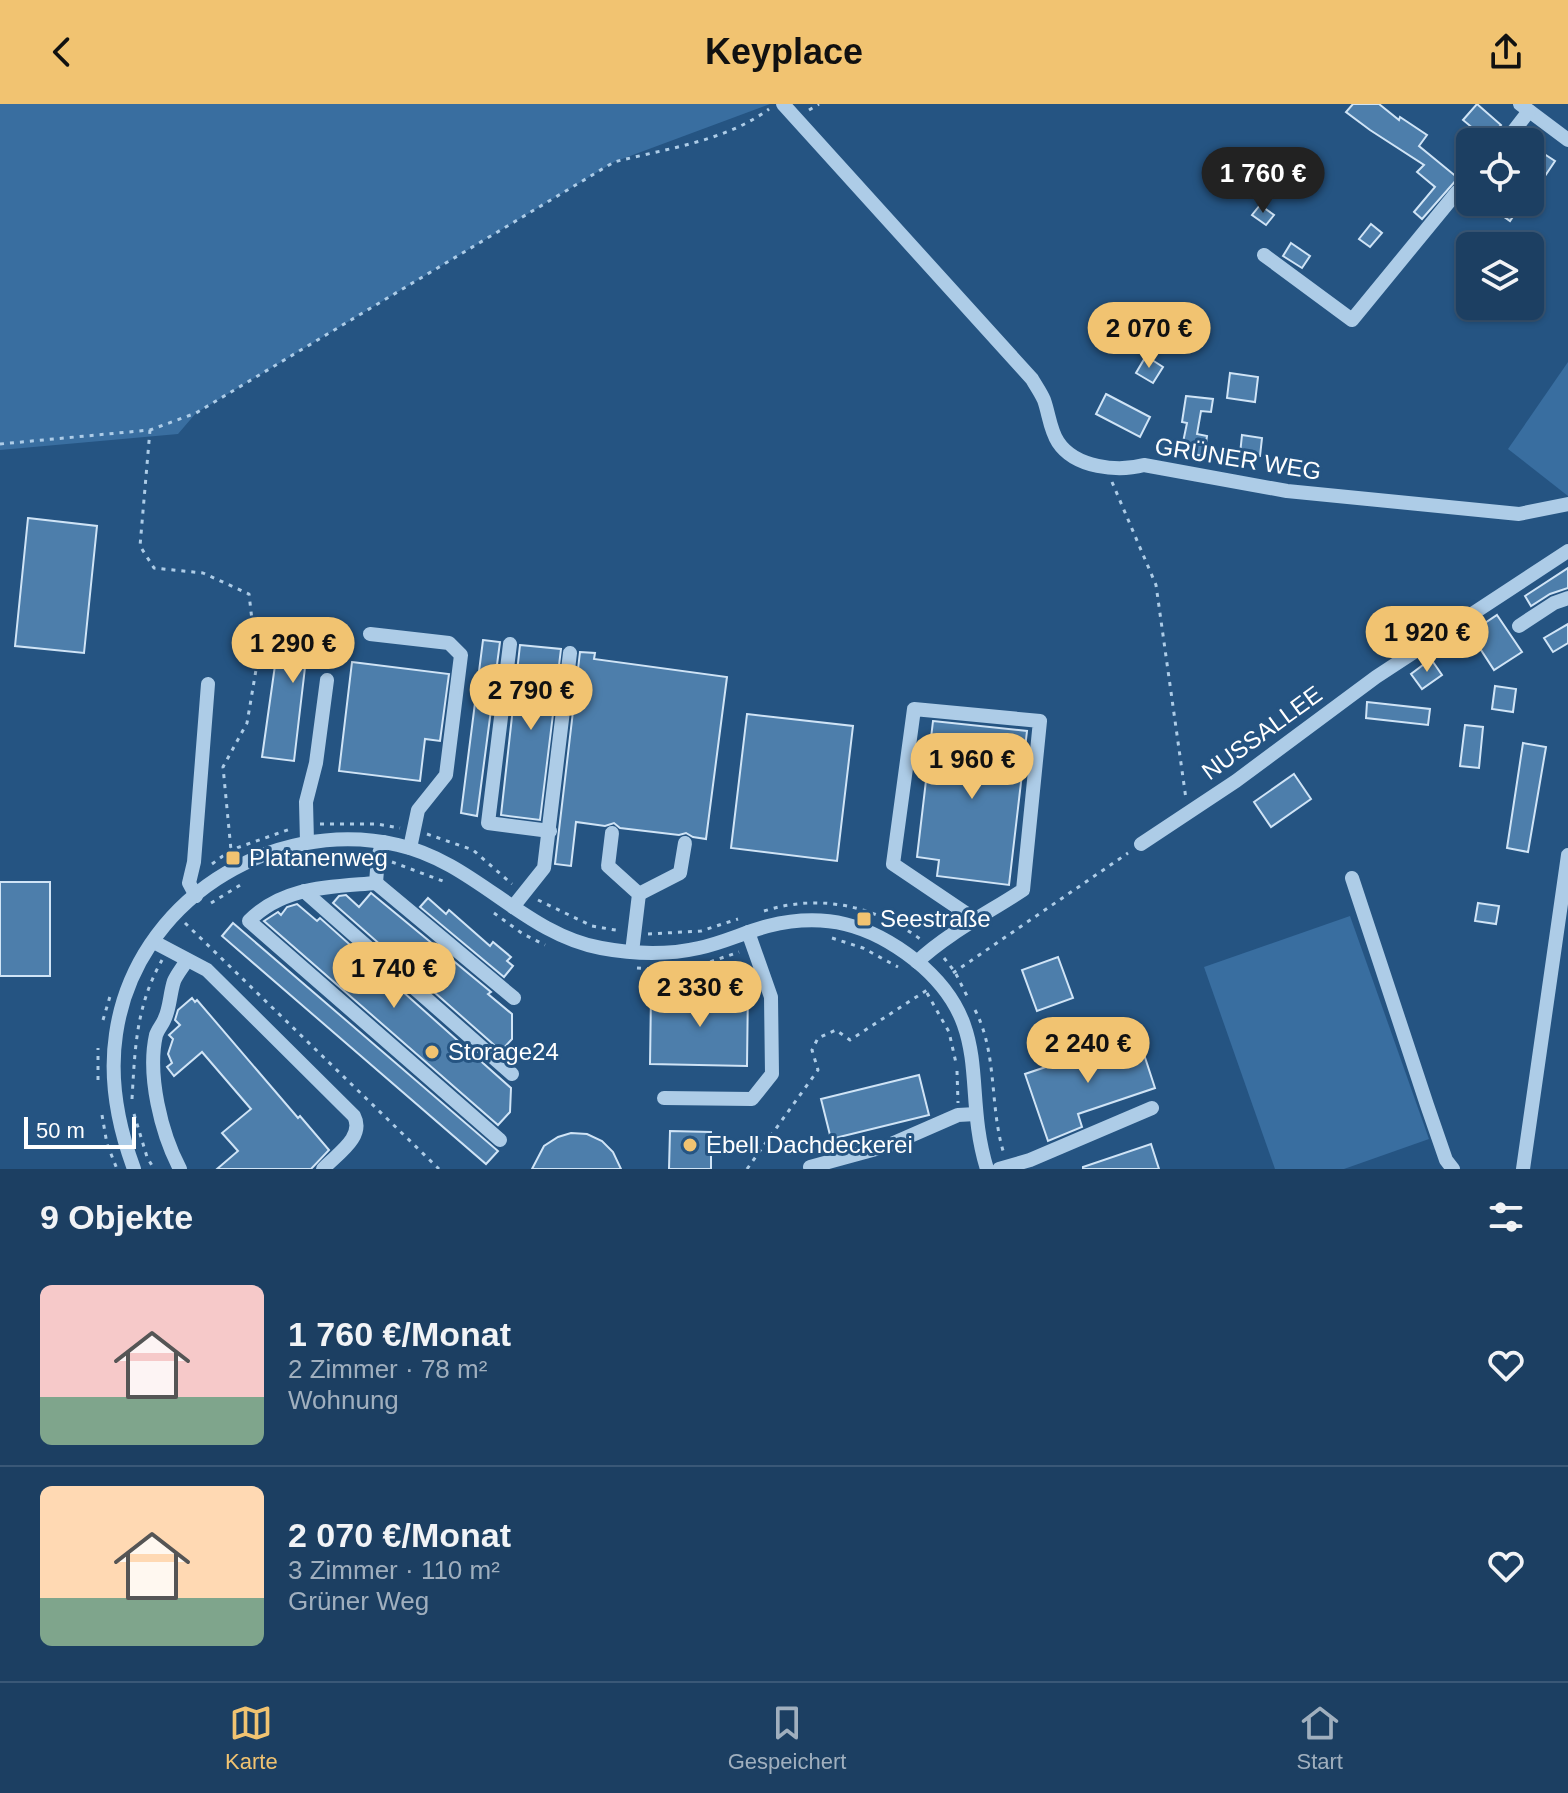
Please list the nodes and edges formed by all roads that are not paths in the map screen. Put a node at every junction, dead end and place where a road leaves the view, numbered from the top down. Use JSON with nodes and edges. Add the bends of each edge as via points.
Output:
{"nodes":[{"id":1,"x":783,"y":104,"type":"edge"},
{"id":2,"x":1525,"y":108,"type":"edge"},
{"id":3,"x":1513,"y":128,"type":"edge"},
{"id":4,"x":1568,"y":140,"type":"edge"},
{"id":5,"x":1456,"y":193,"type":"edge"},
{"id":6,"x":1264,"y":255,"type":"dead end"},
{"id":7,"x":1568,"y":504,"type":"edge"},
{"id":8,"x":1568,"y":551,"type":"edge"},
{"id":9,"x":1568,"y":598,"type":"edge"},
{"id":10,"x":1519,"y":626,"type":"dead end"},
{"id":11,"x":370,"y":634,"type":"dead end"},
{"id":12,"x":510,"y":644,"type":"dead end"},
{"id":13,"x":570,"y":653,"type":"dead end"},
{"id":14,"x":327,"y":680,"type":"dead end"},
{"id":15,"x":208,"y":684,"type":"dead end"},
{"id":16,"x":550,"y":831,"type":"junction"},
{"id":17,"x":612,"y":833,"type":"dead end"},
{"id":18,"x":307,"y":842,"type":"junction"},
{"id":19,"x":383,"y":842,"type":"junction"},
{"id":20,"x":685,"y":843,"type":"dead end"},
{"id":21,"x":1141,"y":844,"type":"road end"},
{"id":22,"x":410,"y":848,"type":"junction"},
{"id":23,"x":1567,"y":862,"type":"edge"},
{"id":24,"x":1352,"y":878,"type":"dead end"},
{"id":25,"x":376,"y":883,"type":"junction"},
{"id":26,"x":304,"y":891,"type":"junction"},
{"id":27,"x":639,"y":894,"type":"junction"},
{"id":28,"x":202,"y":901,"type":"junction"},
{"id":29,"x":513,"y":907,"type":"junction"},
{"id":30,"x":976,"y":920,"type":"junction"},
{"id":31,"x":748,"y":932,"type":"junction"},
{"id":32,"x":154,"y":942,"type":"junction"},
{"id":33,"x":632,"y":952,"type":"junction"},
{"id":34,"x":187,"y":960,"type":"junction"},
{"id":35,"x":917,"y":962,"type":"junction"},
{"id":36,"x":514,"y":998,"type":"dead end"},
{"id":37,"x":512,"y":1074,"type":"dead end"},
{"id":38,"x":664,"y":1098,"type":"dead end"},
{"id":39,"x":1152,"y":1108,"type":"dead end"},
{"id":40,"x":976,"y":1114,"type":"junction"},
{"id":41,"x":500,"y":1140,"type":"dead end"},
{"id":42,"x":810,"y":1167,"type":"edge"},
{"id":43,"x":1004,"y":1168,"type":"edge"},
{"id":44,"x":134,"y":1169,"type":"edge"},
{"id":45,"x":180,"y":1169,"type":"edge"},
{"id":46,"x":323,"y":1169,"type":"edge"},
{"id":47,"x":987,"y":1169,"type":"edge"},
{"id":48,"x":1453,"y":1169,"type":"edge"},
{"id":49,"x":1523,"y":1169,"type":"edge"}],
"edges":[{"from":1,"to":7,"type":"street","name":"GRÜNER WEG","via":[[1032,379],[1059,445],[1080,459],[1287,491],[1519,514]]},
{"from":2,"to":3,"type":"street"},
{"from":2,"to":4,"type":"street"},
{"from":5,"to":6,"type":"street","via":[[1352,320]]},
{"from":8,"to":21,"type":"street","name":"NUSSALLEE","via":[[1376,677]]},
{"from":9,"to":10,"type":"street"},
{"from":11,"to":22,"type":"street","via":[[449,643],[461,655],[446,775],[418,810]]},
{"from":12,"to":16,"type":"street","via":[[488,823]]},
{"from":13,"to":16,"type":"street"},
{"from":14,"to":18,"type":"street","via":[[306,802]]},
{"from":15,"to":28,"type":"street","via":[[189,883]]},
{"from":16,"to":29,"type":"street","via":[[544,868]]},
{"from":17,"to":27,"type":"street","via":[[608,866]]},
{"from":18,"to":19,"type":"street"},
{"from":18,"to":28,"type":"street","via":[[239,865],[218,877]]},
{"from":19,"to":22,"type":"street"},
{"from":19,"to":25,"type":"street"},
{"from":20,"to":27,"type":"street","via":[[680,873]]},
{"from":22,"to":29,"type":"street","via":[[471,876]]},
{"from":23,"to":49,"type":"street"},
{"from":24,"to":48,"type":"street"},
{"from":25,"to":26,"type":"street"},
{"from":25,"to":36,"type":"street"},
{"from":26,"to":37,"type":"street"},
{"from":26,"to":41,"type":"street","via":[[260,909],[249,921]]},
{"from":27,"to":33,"type":"street"},
{"from":28,"to":32,"type":"street","via":[[176,910]]},
{"from":29,"to":33,"type":"street","via":[[577,941]]},
{"from":30,"to":30,"type":"street","via":[[1023,890],[1040,721],[914,709],[893,864]]},
{"from":30,"to":35,"type":"street"},
{"from":31,"to":33,"type":"street","via":[[697,949]]},
{"from":31,"to":35,"type":"street","via":[[804,919],[850,924],[887,940]]},
{"from":31,"to":38,"type":"street","via":[[771,997],[772,1074],[752,1099]]},
{"from":32,"to":34,"type":"street"},
{"from":32,"to":44,"type":"street","via":[[128,986],[115,1043],[115,1097]]},
{"from":34,"to":45,"type":"street","via":[[156,1033],[157,1100],[169,1149]]},
{"from":34,"to":46,"type":"street","via":[[214,977],[354,1116],[357,1134]]},
{"from":35,"to":40,"type":"street","via":[[954,1003],[972,1047]]},
{"from":39,"to":43,"type":"street"},
{"from":40,"to":42,"type":"street","via":[[958,1115],[887,1146]]},
{"from":40,"to":47,"type":"street"}]}
